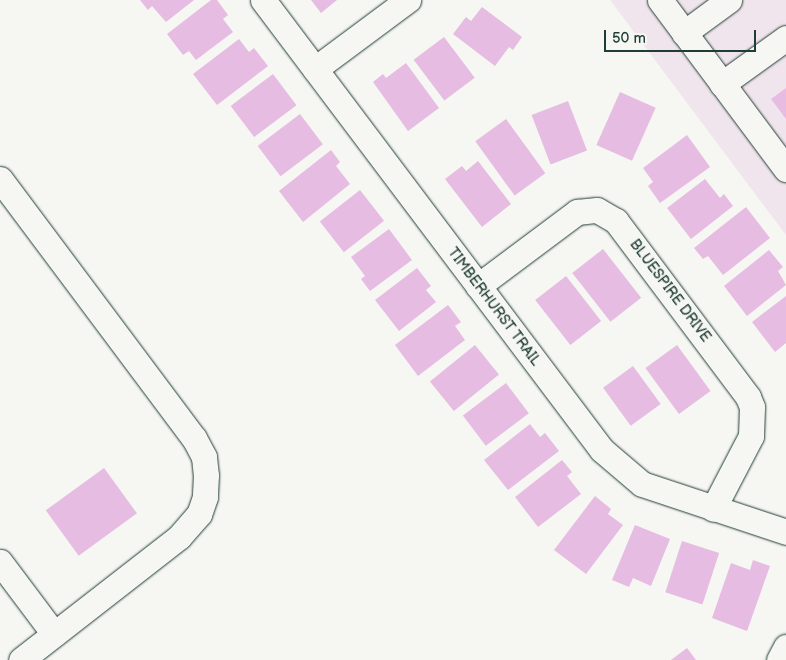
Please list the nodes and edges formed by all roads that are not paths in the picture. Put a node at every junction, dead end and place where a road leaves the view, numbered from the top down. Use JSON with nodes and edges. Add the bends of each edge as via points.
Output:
{"nodes":[{"id":1,"x":263,"y":0,"type":"edge"},
{"id":2,"x":408,"y":0,"type":"edge"},
{"id":3,"x":660,"y":0,"type":"edge"},
{"id":4,"x":729,"y":0,"type":"edge"},
{"id":5,"x":684,"y":33,"type":"junction"},
{"id":6,"x":786,"y":38,"type":"edge"},
{"id":7,"x":314,"y":69,"type":"junction"},
{"id":8,"x":722,"y":84,"type":"junction"},
{"id":9,"x":786,"y":169,"type":"edge"},
{"id":10,"x":0,"y":179,"type":"edge"},
{"id":11,"x":478,"y":286,"type":"junction"},
{"id":12,"x":713,"y":509,"type":"junction"},
{"id":13,"x":786,"y":532,"type":"edge"},
{"id":14,"x":0,"y":562,"type":"edge"},
{"id":15,"x":54,"y":634,"type":"junction"},
{"id":16,"x":786,"y":647,"type":"edge"},
{"id":17,"x":21,"y":660,"type":"edge"},
{"id":18,"x":779,"y":660,"type":"edge"}],
"edges":[{"from":1,"to":7,"type":"street","name":"TIMBERHURST TRAIL"},
{"from":2,"to":7,"type":"street"},
{"from":3,"to":5,"type":"street"},
{"from":4,"to":5,"type":"street"},
{"from":5,"to":8,"type":"street"},
{"from":6,"to":8,"type":"street"},
{"from":7,"to":11,"type":"street","name":"TIMBERHURST TRAIL"},
{"from":8,"to":9,"type":"street"},
{"from":10,"to":15,"type":"street","via":[[194,438],[204,457],[205,497],[191,525]]},
{"from":11,"to":12,"type":"street","name":"TIMBERHURST TRAIL","via":[[602,450],[622,471],[650,488]]},
{"from":11,"to":12,"type":"street","name":"BLUESPIRE DRIVE","via":[[577,212],[597,210],[616,221],[742,389],[752,407],[751,436]]},
{"from":12,"to":13,"type":"street","name":"TIMBERHURST TRAIL"},
{"from":14,"to":15,"type":"street"},
{"from":15,"to":17,"type":"street"},
{"from":16,"to":18,"type":"street"}]}
